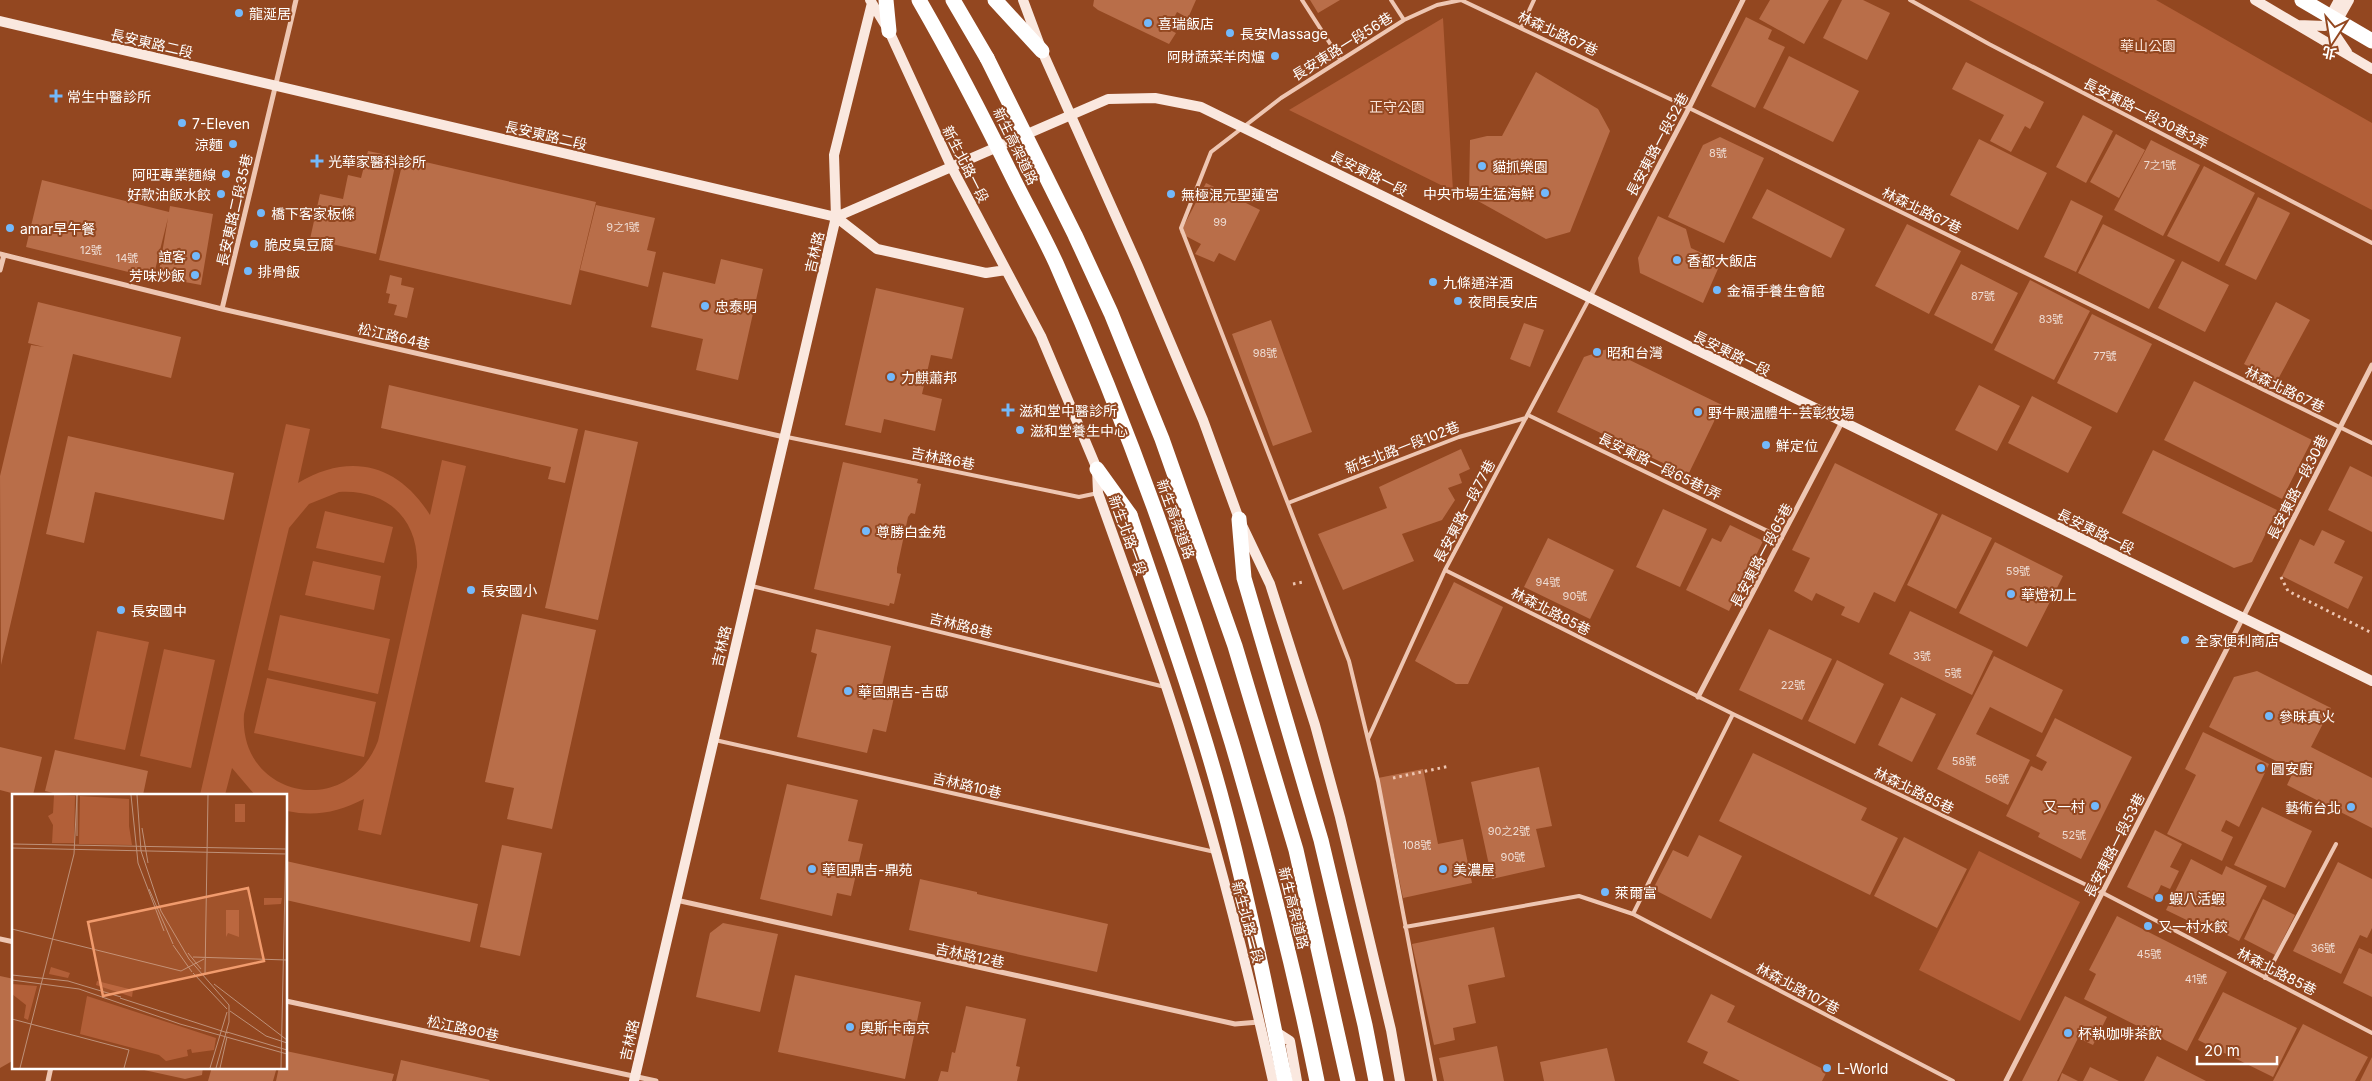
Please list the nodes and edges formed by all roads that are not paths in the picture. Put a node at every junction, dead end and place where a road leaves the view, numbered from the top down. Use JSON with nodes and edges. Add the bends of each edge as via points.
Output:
{"nodes":[{"id":1,"x":296,"y":0,"type":"edge"},
{"id":2,"x":919,"y":0,"type":"edge"},
{"id":3,"x":953,"y":0,"type":"edge"},
{"id":4,"x":995,"y":0,"type":"edge"},
{"id":5,"x":1023,"y":0,"type":"edge"},
{"id":6,"x":1302,"y":0,"type":"edge"},
{"id":7,"x":1391,"y":0,"type":"edge"},
{"id":8,"x":1461,"y":0,"type":"edge"},
{"id":9,"x":1534,"y":0,"type":"edge"},
{"id":10,"x":1742,"y":0,"type":"edge"},
{"id":11,"x":1910,"y":0,"type":"edge"},
{"id":12,"x":2255,"y":0,"type":"edge"},
{"id":13,"x":2302,"y":0,"type":"edge"},
{"id":14,"x":2339,"y":0,"type":"edge"},
{"id":15,"x":2349,"y":0,"type":"edge"},
{"id":16,"x":876,"y":1,"type":"edge"},
{"id":17,"x":1404,"y":20,"type":"junction"},
{"id":18,"x":0,"y":21,"type":"edge"},
{"id":19,"x":2297,"y":25,"type":"junction"},
{"id":20,"x":1521,"y":28,"type":"junction"},
{"id":21,"x":889,"y":31,"type":"joint"},
{"id":22,"x":2372,"y":41,"type":"edge"},
{"id":23,"x":1042,"y":51,"type":"junction"},
{"id":24,"x":2349,"y":56,"type":"junction"},
{"id":25,"x":1340,"y":60,"type":"junction"},
{"id":26,"x":2372,"y":70,"type":"edge"},
{"id":27,"x":275,"y":86,"type":"junction"},
{"id":28,"x":1689,"y":108,"type":"junction"},
{"id":29,"x":1072,"y":114,"type":"junction"},
{"id":30,"x":1243,"y":126,"type":"junction"},
{"id":31,"x":951,"y":166,"type":"junction"},
{"id":32,"x":836,"y":217,"type":"junction"},
{"id":33,"x":2372,"y":243,"type":"edge"},
{"id":34,"x":2,"y":254,"type":"edge"},
{"id":35,"x":0,"y":270,"type":"edge"},
{"id":36,"x":1006,"y":270,"type":"junction"},
{"id":37,"x":1590,"y":297,"type":"junction"},
{"id":38,"x":222,"y":309,"type":"junction"},
{"id":39,"x":2372,"y":365,"type":"edge"},
{"id":40,"x":1527,"y":416,"type":"junction"},
{"id":41,"x":1842,"y":422,"type":"junction"},
{"id":42,"x":2340,"y":428,"type":"junction"},
{"id":43,"x":784,"y":437,"type":"junction"},
{"id":44,"x":2372,"y":443,"type":"edge"},
{"id":45,"x":1097,"y":469,"type":"junction"},
{"id":46,"x":1098,"y":492,"type":"junction"},
{"id":47,"x":1288,"y":503,"type":"junction"},
{"id":48,"x":1239,"y":519,"type":"junction"},
{"id":49,"x":1782,"y":538,"type":"junction"},
{"id":50,"x":1444,"y":570,"type":"junction"},
{"id":51,"x":750,"y":586,"type":"junction"},
{"id":52,"x":2242,"y":619,"type":"junction"},
{"id":53,"x":2372,"y":681,"type":"edge"},
{"id":54,"x":1166,"y":687,"type":"junction"},
{"id":55,"x":1698,"y":697,"type":"junction"},
{"id":56,"x":1733,"y":714,"type":"junction"},
{"id":57,"x":1368,"y":739,"type":"junction"},
{"id":58,"x":713,"y":740,"type":"junction"},
{"id":59,"x":2336,"y":844,"type":"dead end"},
{"id":60,"x":1215,"y":852,"type":"junction"},
{"id":61,"x":2103,"y":893,"type":"junction"},
{"id":62,"x":676,"y":900,"type":"junction"},
{"id":63,"x":1633,"y":914,"type":"junction"},
{"id":64,"x":1405,"y":927,"type":"junction"},
{"id":65,"x":2265,"y":978,"type":"junction"},
{"id":66,"x":288,"y":1001,"type":"edge"},
{"id":67,"x":1260,"y":1022,"type":"junction"},
{"id":68,"x":2372,"y":1033,"type":"edge"},
{"id":69,"x":51,"y":1068,"type":"edge"},
{"id":70,"x":634,"y":1079,"type":"edge"},
{"id":71,"x":48,"y":1081,"type":"edge"},
{"id":72,"x":656,"y":1081,"type":"edge"},
{"id":73,"x":1273,"y":1081,"type":"edge"},
{"id":74,"x":1285,"y":1081,"type":"edge"},
{"id":75,"x":1297,"y":1081,"type":"edge"},
{"id":76,"x":1317,"y":1081,"type":"edge"},
{"id":77,"x":1348,"y":1081,"type":"edge"},
{"id":78,"x":1376,"y":1081,"type":"edge"},
{"id":79,"x":1400,"y":1081,"type":"edge"},
{"id":80,"x":1435,"y":1081,"type":"edge"},
{"id":81,"x":1953,"y":1081,"type":"edge"},
{"id":82,"x":2006,"y":1081,"type":"edge"}],
"edges":[{"from":1,"to":27,"type":"street","name":"長安東路二段35巷"},
{"from":2,"to":76,"type":"highway","name":"新生高架道路","bridge":true,"via":[[962,75],[1055,261],[1159,520],[1191,610],[1250,804],[1280,916]]},
{"from":3,"to":77,"type":"highway","name":"新生高架道路","bridge":true,"via":[[987,58],[1075,235],[1111,313],[1162,440],[1235,646],[1296,850]]},
{"from":4,"to":23,"type":"highway"},
{"from":5,"to":23,"type":"street"},
{"from":6,"to":25,"type":"lane"},
{"from":7,"to":17,"type":"lane"},
{"from":8,"to":17,"type":"lane","name":"長安東路一段56巷","via":[[1437,5]]},
{"from":8,"to":20,"type":"lane","name":"林森北路67巷"},
{"from":9,"to":20,"type":"lane"},
{"from":10,"to":28,"type":"street","name":"長安東路一段52巷"},
{"from":11,"to":33,"type":"lane","name":"長安東路一段30巷3弄"},
{"from":12,"to":19,"type":"street"},
{"from":13,"to":22,"type":"highway","bridge":true},
{"from":14,"to":19,"type":"street","via":[[2325,26]]},
{"from":15,"to":24,"type":"street","via":[[2332,30]]},
{"from":16,"to":21,"type":"highway"},
{"from":16,"to":32,"type":"street","name":"吉林路","via":[[834,155]]},
{"from":17,"to":25,"type":"lane","name":"長安東路一段56巷"},
{"from":18,"to":27,"type":"street","name":"長安東路二段"},
{"from":19,"to":24,"type":"street"},
{"from":20,"to":28,"type":"lane","name":"林森北路67巷"},
{"from":21,"to":31,"type":"street","name":"新生北路一段"},
{"from":23,"to":29,"type":"street"},
{"from":24,"to":26,"type":"street"},
{"from":25,"to":30,"type":"lane","name":"長安東路一段56巷"},
{"from":27,"to":32,"type":"street","name":"長安東路二段"},
{"from":27,"to":38,"type":"street","name":"長安東路二段35巷"},
{"from":28,"to":37,"type":"street","name":"長安東路一段52巷"},
{"from":28,"to":42,"type":"lane","name":"林森北路67巷"},
{"from":29,"to":30,"type":"street","name":"長安東路一段","via":[[1108,99],[1155,98],[1201,107]]},
{"from":29,"to":31,"type":"street"},
{"from":29,"to":48,"type":"street","via":[[1203,420]]},
{"from":30,"to":37,"type":"street","name":"長安東路一段"},
{"from":30,"to":47,"type":"lane","name":"長安東路一段56巷","via":[[1210,152],[1181,228]]},
{"from":31,"to":32,"type":"street"},
{"from":31,"to":36,"type":"street","name":"新生北路一段"},
{"from":32,"to":36,"type":"street","via":[[877,249],[986,273]]},
{"from":32,"to":43,"type":"street","name":"吉林路"},
{"from":34,"to":35,"type":"street"},
{"from":34,"to":38,"type":"street","name":"松江路64巷"},
{"from":36,"to":45,"type":"street","name":"新生北路一段","via":[[1041,336]]},
{"from":37,"to":40,"type":"lane","name":"長安東路一段77巷"},
{"from":37,"to":41,"type":"street","name":"長安東路一段"},
{"from":38,"to":43,"type":"street","name":"松江路64巷"},
{"from":39,"to":42,"type":"street","name":"長安東路一段30巷"},
{"from":40,"to":47,"type":"lane","name":"新生北路一段102巷","via":[[1458,437]]},
{"from":40,"to":49,"type":"lane","name":"長安東路一段65巷1弄"},
{"from":40,"to":50,"type":"lane","name":"長安東路一段77巷"},
{"from":41,"to":49,"type":"street","name":"長安東路一段65巷"},
{"from":41,"to":52,"type":"street","name":"長安東路一段"},
{"from":42,"to":44,"type":"lane","name":"林森北路67巷"},
{"from":42,"to":52,"type":"street","name":"長安東路一段30巷"},
{"from":43,"to":46,"type":"lane","name":"吉林路6巷","via":[[1079,497]]},
{"from":43,"to":51,"type":"street","name":"吉林路"},
{"from":45,"to":46,"type":"street","name":"新生北路一段"},
{"from":45,"to":74,"type":"highway","bridge":true,"via":[[1130,515],[1187,684],[1220,792],[1250,913]]},
{"from":46,"to":54,"type":"street","name":"新生北路一段"},
{"from":47,"to":57,"type":"lane","name":"長安東路一段56巷","via":[[1349,661]]},
{"from":48,"to":78,"type":"highway","via":[[1244,578],[1321,840]]},
{"from":48,"to":79,"type":"street","via":[[1270,584],[1315,725],[1365,917]]},
{"from":49,"to":55,"type":"street","name":"長安東路一段65巷"},
{"from":50,"to":55,"type":"lane","name":"林森北路85巷"},
{"from":50,"to":57,"type":"lane","name":"長安東路一段77巷"},
{"from":51,"to":54,"type":"lane","name":"吉林路8巷"},
{"from":51,"to":58,"type":"street","name":"吉林路"},
{"from":52,"to":53,"type":"street","name":"長安東路一段"},
{"from":52,"to":61,"type":"street","name":"長安東路一段53巷"},
{"from":54,"to":60,"type":"street","name":"新生北路一段"},
{"from":55,"to":56,"type":"lane","name":"林森北路85巷"},
{"from":56,"to":61,"type":"lane","name":"林森北路85巷"},
{"from":56,"to":63,"type":"lane"},
{"from":57,"to":64,"type":"lane","name":"長安東路一段56巷"},
{"from":58,"to":60,"type":"lane","name":"吉林路10巷"},
{"from":58,"to":62,"type":"street","name":"吉林路"},
{"from":59,"to":65,"type":"lane"},
{"from":60,"to":67,"type":"street","name":"新生北路一段"},
{"from":61,"to":65,"type":"lane","name":"林森北路85巷"},
{"from":61,"to":82,"type":"street","name":"長安東路一段53巷"},
{"from":62,"to":67,"type":"street","name":"吉林路12巷","via":[[1235,1024]]},
{"from":62,"to":70,"type":"street","name":"吉林路"},
{"from":63,"to":64,"type":"lane","name":"林森北路107巷","via":[[1579,896]]},
{"from":63,"to":81,"type":"lane","name":"林森北路107巷"},
{"from":64,"to":80,"type":"lane","name":"長安東路一段56巷"},
{"from":65,"to":68,"type":"lane","name":"林森北路85巷"},
{"from":66,"to":70,"type":"street","name":"松江路90巷"},
{"from":67,"to":73,"type":"street","name":"新生北路一段"},
{"from":67,"to":75,"type":"street","via":[[1290,1041]]},
{"from":69,"to":71,"type":"street"},
{"from":70,"to":72,"type":"street","name":"松江路90巷"}]}
